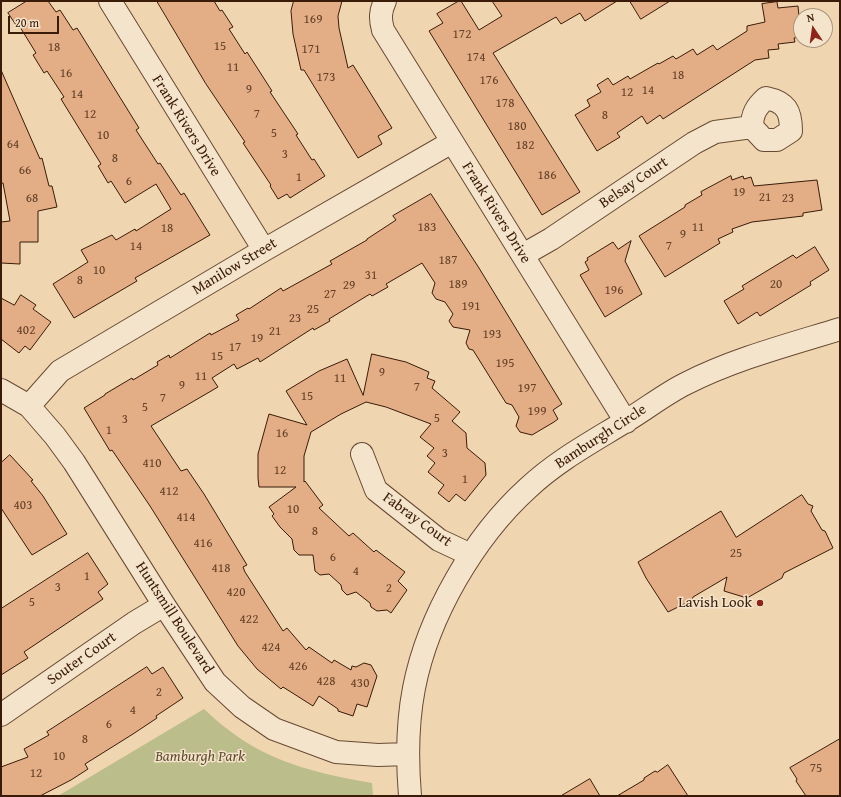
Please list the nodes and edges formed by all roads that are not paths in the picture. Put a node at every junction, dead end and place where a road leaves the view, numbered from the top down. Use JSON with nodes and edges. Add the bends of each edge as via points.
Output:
{"nodes":[{"id":1,"x":110,"y":1,"type":"edge"},
{"id":2,"x":385,"y":1,"type":"edge"},
{"id":3,"x":752,"y":127,"type":"dead end"},
{"id":4,"x":452,"y":142,"type":"junction"},
{"id":5,"x":264,"y":250,"type":"junction"},
{"id":6,"x":523,"y":255,"type":"junction"},
{"id":7,"x":840,"y":329,"type":"edge"},
{"id":8,"x":1,"y":390,"type":"edge"},
{"id":9,"x":29,"y":406,"type":"junction"},
{"id":10,"x":626,"y":422,"type":"junction"},
{"id":11,"x":362,"y":454,"type":"dead end"},
{"id":12,"x":471,"y":556,"type":"junction"},
{"id":13,"x":164,"y":605,"type":"junction"},
{"id":14,"x":1,"y":715,"type":"edge"},
{"id":15,"x":408,"y":754,"type":"junction"},
{"id":16,"x":410,"y":796,"type":"edge"}],
"edges":[{"from":1,"to":5,"type":"street","name":"Frank Rivers Drive"},
{"from":2,"to":4,"type":"street","name":"Frank Rivers Drive","via":[[380,18],[383,30]]},
{"from":3,"to":6,"type":"street","name":"Belsay Court","via":[[715,132],[694,143]]},
{"from":4,"to":5,"type":"street","name":"Manilow Street"},
{"from":4,"to":6,"type":"street","name":"Frank Rivers Drive"},
{"from":5,"to":9,"type":"street","name":"Manilow Street","via":[[60,371]]},
{"from":6,"to":10,"type":"street","name":"Frank Rivers Drive"},
{"from":7,"to":10,"type":"street","name":"Bamburgh Circle","via":[[732,364],[684,384]]},
{"from":8,"to":9,"type":"street","name":"Huntsmill Boulevard"},
{"from":9,"to":13,"type":"street","name":"Huntsmill Boulevard","via":[[74,462]]},
{"from":10,"to":12,"type":"street","name":"Bamburgh Circle","via":[[573,452],[528,487],[500,516]]},
{"from":11,"to":12,"type":"street","name":"Fabray Court","via":[[376,490],[439,540]]},
{"from":12,"to":15,"type":"street","name":"Bamburgh Circle","via":[[453,585],[423,652],[410,708]]},
{"from":13,"to":14,"type":"street","name":"Souter Court"},
{"from":13,"to":15,"type":"street","name":"Huntsmill Boulevard","via":[[215,682],[242,707],[274,729],[336,752]]},
{"from":15,"to":16,"type":"street","name":"Bamburgh Circle"}]}
